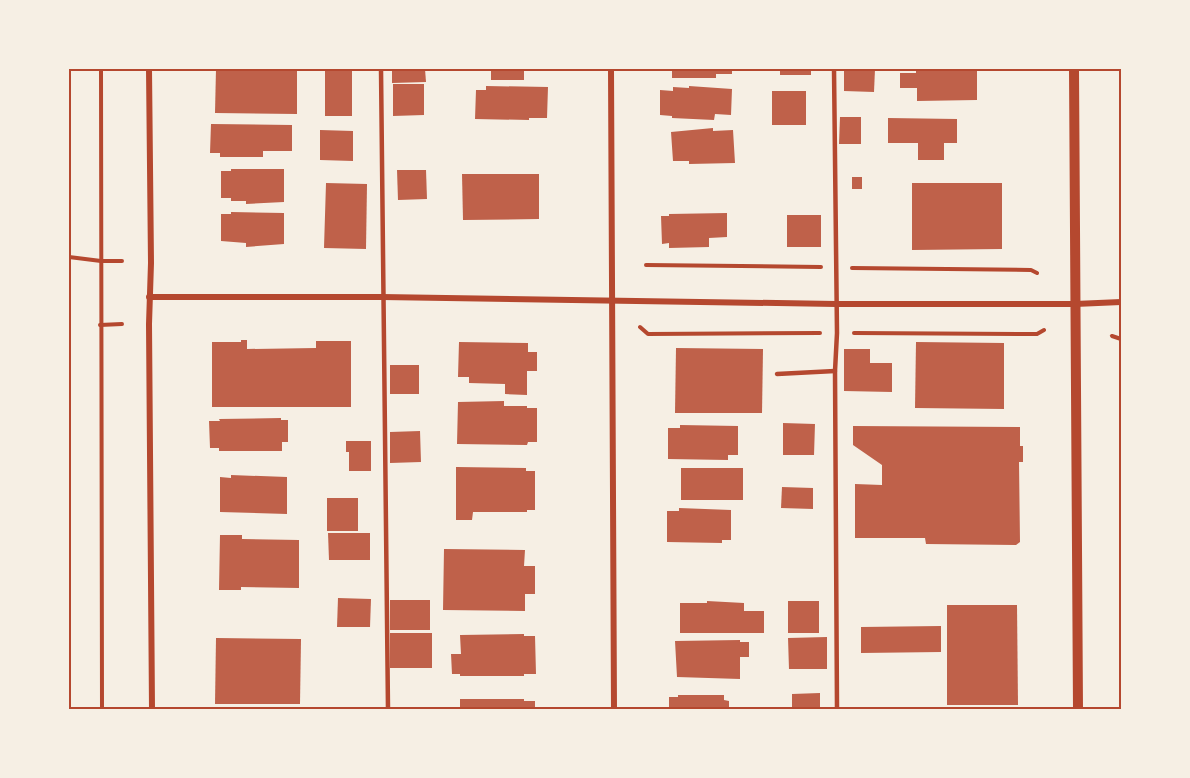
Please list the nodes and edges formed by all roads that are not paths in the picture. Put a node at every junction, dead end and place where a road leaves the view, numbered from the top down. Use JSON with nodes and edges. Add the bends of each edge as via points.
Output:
{"nodes":[{"id":1,"x":149,"y":69,"type":"edge"},
{"id":2,"x":381,"y":69,"type":"edge"},
{"id":3,"x":611,"y":69,"type":"edge"},
{"id":4,"x":834,"y":69,"type":"edge"},
{"id":5,"x":1074,"y":69,"type":"edge"},
{"id":6,"x":149,"y":297,"type":"junction"},
{"id":7,"x":382,"y":297,"type":"junction"},
{"id":8,"x":611,"y":301,"type":"junction"},
{"id":9,"x":1121,"y":302,"type":"edge"},
{"id":10,"x":836,"y":304,"type":"junction"},
{"id":11,"x":1075,"y":304,"type":"junction"},
{"id":12,"x":835,"y":372,"type":"junction"},
{"id":13,"x":777,"y":374,"type":"dead end"},
{"id":14,"x":152,"y":709,"type":"edge"},
{"id":15,"x":388,"y":709,"type":"edge"},
{"id":16,"x":614,"y":709,"type":"edge"},
{"id":17,"x":837,"y":709,"type":"edge"},
{"id":18,"x":1078,"y":709,"type":"edge"}],
"edges":[{"from":1,"to":6,"type":"street"},
{"from":2,"to":7,"type":"lane"},
{"from":3,"to":8,"type":"street"},
{"from":4,"to":10,"type":"lane"},
{"from":5,"to":11,"type":"street"},
{"from":6,"to":7,"type":"street"},
{"from":6,"to":14,"type":"street"},
{"from":7,"to":8,"type":"street"},
{"from":7,"to":15,"type":"lane"},
{"from":8,"to":10,"type":"street"},
{"from":8,"to":16,"type":"street"},
{"from":9,"to":11,"type":"street"},
{"from":10,"to":11,"type":"street"},
{"from":10,"to":12,"type":"lane"},
{"from":11,"to":18,"type":"street"},
{"from":12,"to":13,"type":"lane"},
{"from":12,"to":17,"type":"lane"}]}
